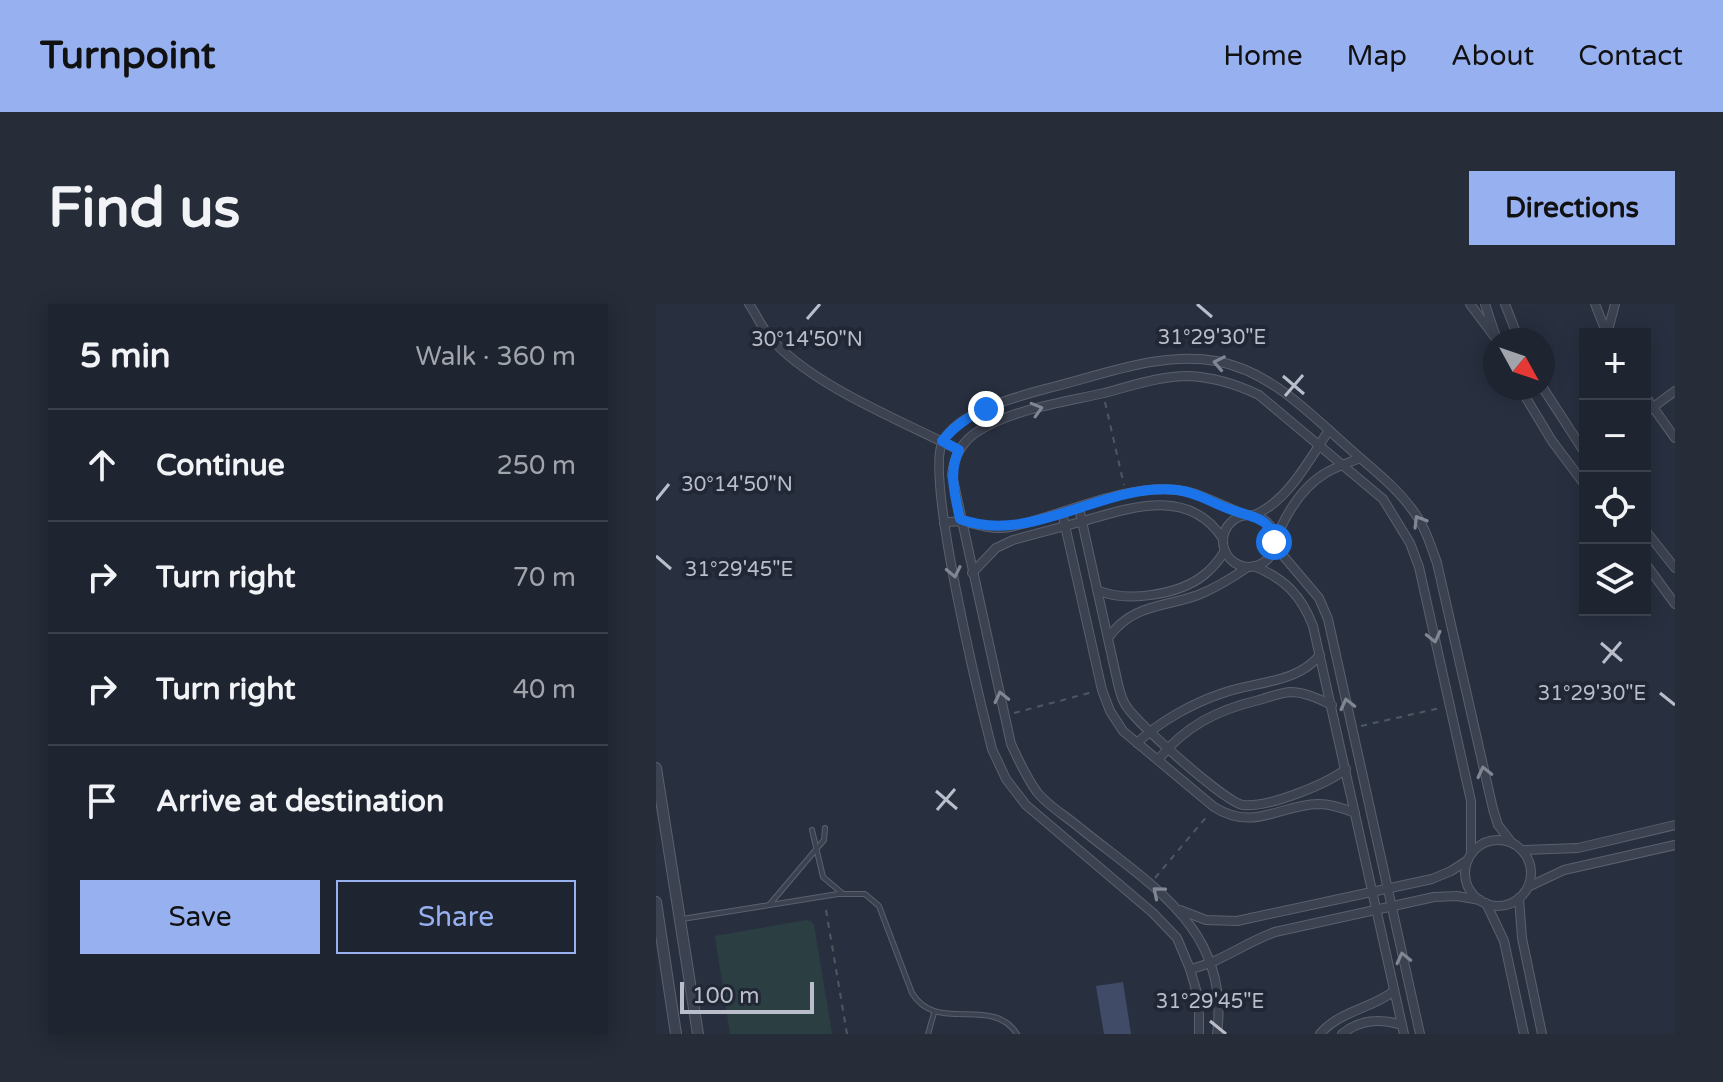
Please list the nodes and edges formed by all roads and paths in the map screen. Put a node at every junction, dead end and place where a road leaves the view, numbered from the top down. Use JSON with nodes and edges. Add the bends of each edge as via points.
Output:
{"nodes":[{"id":1,"x":749,"y":304,"type":"edge"},
{"id":2,"x":1470,"y":304,"type":"edge"},
{"id":3,"x":1485,"y":304,"type":"edge"},
{"id":4,"x":1505,"y":304,"type":"edge"},
{"id":5,"x":1595,"y":304,"type":"edge"},
{"id":6,"x":1615,"y":304,"type":"edge"},
{"id":7,"x":1488,"y":328,"type":"edge"},
{"id":8,"x":1493,"y":328,"type":"edge"},
{"id":9,"x":1514,"y":328,"type":"edge"},
{"id":10,"x":1605,"y":328,"type":"edge"},
{"id":11,"x":1609,"y":328,"type":"edge"},
{"id":12,"x":1675,"y":391,"type":"edge"},
{"id":13,"x":1103,"y":393,"type":"junction"},
{"id":14,"x":1527,"y":400,"type":"edge"},
{"id":15,"x":1551,"y":400,"type":"edge"},
{"id":16,"x":1651,"y":409,"type":"edge"},
{"id":17,"x":1651,"y":412,"type":"edge"},
{"id":18,"x":1329,"y":430,"type":"junction"},
{"id":19,"x":1675,"y":438,"type":"edge"},
{"id":20,"x":942,"y":441,"type":"junction"},
{"id":21,"x":1579,"y":444,"type":"edge"},
{"id":22,"x":1319,"y":445,"type":"junction"},
{"id":23,"x":959,"y":450,"type":"junction"},
{"id":24,"x":1360,"y":458,"type":"junction"},
{"id":25,"x":1344,"y":466,"type":"junction"},
{"id":26,"x":1579,"y":469,"type":"edge"},
{"id":27,"x":1575,"y":472,"type":"junction"},
{"id":28,"x":1579,"y":477,"type":"edge"},
{"id":29,"x":1127,"y":494,"type":"junction"},
{"id":30,"x":1079,"y":508,"type":"junction"},
{"id":31,"x":1062,"y":512,"type":"junction"},
{"id":32,"x":1249,"y":516,"type":"junction"},
{"id":33,"x":960,"y":519,"type":"junction"},
{"id":34,"x":1082,"y":521,"type":"junction"},
{"id":35,"x":944,"y":523,"type":"junction"},
{"id":36,"x":1065,"y":526,"type":"junction"},
{"id":37,"x":1651,"y":538,"type":"edge"},
{"id":38,"x":1223,"y":539,"type":"junction"},
{"id":39,"x":1274,"y":544,"type":"junction"},
{"id":40,"x":1225,"y":551,"type":"junction"},
{"id":41,"x":1251,"y":567,"type":"junction"},
{"id":42,"x":1675,"y":568,"type":"edge"},
{"id":43,"x":1651,"y":571,"type":"edge"},
{"id":44,"x":972,"y":573,"type":"junction"},
{"id":45,"x":1097,"y":590,"type":"junction"},
{"id":46,"x":1675,"y":604,"type":"edge"},
{"id":47,"x":1108,"y":638,"type":"junction"},
{"id":48,"x":1320,"y":655,"type":"junction"},
{"id":49,"x":1102,"y":690,"type":"junction"},
{"id":50,"x":1332,"y":705,"type":"junction"},
{"id":51,"x":1449,"y":706,"type":"junction"},
{"id":52,"x":1005,"y":716,"type":"junction"},
{"id":53,"x":1352,"y":728,"type":"junction"},
{"id":54,"x":1149,"y":731,"type":"junction"},
{"id":55,"x":1137,"y":743,"type":"junction"},
{"id":56,"x":1168,"y":747,"type":"junction"},
{"id":57,"x":1158,"y":760,"type":"junction"},
{"id":58,"x":656,"y":768,"type":"edge"},
{"id":59,"x":1346,"y":769,"type":"junction"},
{"id":60,"x":1214,"y":807,"type":"junction"},
{"id":61,"x":1355,"y":813,"type":"junction"},
{"id":62,"x":1675,"y":825,"type":"edge"},
{"id":63,"x":825,"y":828,"type":"dead end"},
{"id":64,"x":812,"y":830,"type":"dead end"},
{"id":65,"x":1512,"y":843,"type":"junction"},
{"id":66,"x":1675,"y":845,"type":"edge"},
{"id":67,"x":1523,"y":850,"type":"junction"},
{"id":68,"x":816,"y":851,"type":"junction"},
{"id":69,"x":1470,"y":857,"type":"junction"},
{"id":70,"x":1150,"y":885,"type":"junction"},
{"id":71,"x":1527,"y":888,"type":"junction"},
{"id":72,"x":1388,"y":889,"type":"junction"},
{"id":73,"x":1372,"y":892,"type":"junction"},
{"id":74,"x":842,"y":893,"type":"junction"},
{"id":75,"x":1519,"y":898,"type":"junction"},
{"id":76,"x":656,"y":902,"type":"edge"},
{"id":77,"x":1483,"y":902,"type":"junction"},
{"id":78,"x":770,"y":904,"type":"junction"},
{"id":79,"x":1392,"y":907,"type":"junction"},
{"id":80,"x":1179,"y":909,"type":"junction"},
{"id":81,"x":826,"y":910,"type":"dead end"},
{"id":82,"x":1376,"y":910,"type":"junction"},
{"id":83,"x":680,"y":919,"type":"junction"},
{"id":84,"x":660,"y":948,"type":"edge"},
{"id":85,"x":1210,"y":965,"type":"junction"},
{"id":86,"x":1190,"y":969,"type":"junction"},
{"id":87,"x":1394,"y":991,"type":"junction"},
{"id":88,"x":934,"y":1013,"type":"junction"},
{"id":89,"x":1403,"y":1030,"type":"edge"},
{"id":90,"x":676,"y":1034,"type":"edge"},
{"id":91,"x":698,"y":1034,"type":"edge"},
{"id":92,"x":847,"y":1034,"type":"edge"},
{"id":93,"x":928,"y":1034,"type":"edge"},
{"id":94,"x":1017,"y":1034,"type":"edge"},
{"id":95,"x":1199,"y":1034,"type":"edge"},
{"id":96,"x":1217,"y":1034,"type":"edge"},
{"id":97,"x":1320,"y":1034,"type":"edge"},
{"id":98,"x":1342,"y":1034,"type":"edge"},
{"id":99,"x":1420,"y":1034,"type":"edge"},
{"id":100,"x":1524,"y":1034,"type":"edge"},
{"id":101,"x":1542,"y":1034,"type":"edge"}],
"edges":[{"from":1,"to":20,"type":"street","via":[[768,335],[798,364]]},
{"from":2,"to":7,"type":"street"},
{"from":3,"to":8,"type":"street"},
{"from":4,"to":9,"type":"street"},
{"from":5,"to":10,"type":"street"},
{"from":6,"to":11,"type":"street"},
{"from":12,"to":16,"type":"street"},
{"from":13,"to":22,"type":"street","via":[[1185,376],[1236,384],[1259,395]]},
{"from":23,"to":13,"type":"street","one_way":true,"via":[[993,424]]},
{"from":13,"to":29,"type":"path"},
{"from":14,"to":27,"type":"street"},
{"from":15,"to":21,"type":"street"},
{"from":17,"to":19,"type":"street"},
{"from":18,"to":20,"type":"street","one_way":true,"via":[[1269,381],[1243,368],[1187,358],[1029,393],[969,416]]},
{"from":18,"to":22,"type":"street"},
{"from":18,"to":24,"type":"street"},
{"from":20,"to":23,"type":"street"},
{"from":20,"to":35,"type":"street","via":[[938,474]]},
{"from":22,"to":25,"type":"street"},
{"from":22,"to":32,"type":"street","via":[[1279,499]]},
{"from":23,"to":33,"type":"street","via":[[952,475]]},
{"from":24,"to":25,"type":"street"},
{"from":65,"to":24,"type":"street","one_way":true,"via":[[1493,809],[1427,535],[1394,487]]},
{"from":25,"to":39,"type":"street","via":[[1311,483],[1291,508]]},
{"from":25,"to":51,"type":"street","one_way":true,"via":[[1383,499],[1410,543]]},
{"from":26,"to":27,"type":"street"},
{"from":27,"to":28,"type":"street"},
{"from":29,"to":30,"type":"street"},
{"from":29,"to":32,"type":"street","via":[[1177,490]]},
{"from":30,"to":31,"type":"street"},
{"from":30,"to":34,"type":"street"},
{"from":31,"to":33,"type":"street","via":[[1007,528]]},
{"from":31,"to":36,"type":"street"},
{"from":32,"to":38,"type":"street","via":[[1230,523]]},
{"from":32,"to":39,"type":"street","via":[[1268,525]]},
{"from":33,"to":35,"type":"street"},
{"from":33,"to":44,"type":"street"},
{"from":34,"to":36,"type":"street"},
{"from":34,"to":38,"type":"street","via":[[1130,507],[1170,507],[1203,517]]},
{"from":34,"to":45,"type":"street"},
{"from":35,"to":86,"type":"street","one_way":true,"via":[[992,749],[1006,779],[1026,805],[1153,913],[1177,938]]},
{"from":36,"to":44,"type":"street","via":[[996,548]]},
{"from":36,"to":49,"type":"street"},
{"from":37,"to":42,"type":"street"},
{"from":38,"to":40,"type":"street"},
{"from":39,"to":41,"type":"street","via":[[1267,559]]},
{"from":53,"to":39,"type":"street","one_way":true,"via":[[1328,619],[1319,598]]},
{"from":40,"to":41,"type":"street","via":[[1230,559]]},
{"from":40,"to":45,"type":"street","via":[[1203,577],[1188,585],[1124,599]]},
{"from":41,"to":47,"type":"street","via":[[1204,593],[1129,615]]},
{"from":41,"to":48,"type":"street","via":[[1275,574],[1292,588],[1305,605]]},
{"from":43,"to":46,"type":"street"},
{"from":52,"to":44,"type":"street","one_way":true},
{"from":45,"to":47,"type":"street"},
{"from":47,"to":54,"type":"street","via":[[1124,704]]},
{"from":48,"to":50,"type":"street"},
{"from":48,"to":54,"type":"street","via":[[1301,672],[1224,692]]},
{"from":49,"to":52,"type":"path"},
{"from":49,"to":55,"type":"street","via":[[1123,731]]},
{"from":50,"to":56,"type":"street","via":[[1289,692],[1234,706],[1199,722]]},
{"from":50,"to":59,"type":"street"},
{"from":51,"to":53,"type":"path"},
{"from":51,"to":69,"type":"street","via":[[1471,801]]},
{"from":52,"to":70,"type":"street","via":[[1017,757],[1039,795]]},
{"from":53,"to":72,"type":"street"},
{"from":54,"to":55,"type":"street"},
{"from":54,"to":56,"type":"street"},
{"from":55,"to":57,"type":"street"},
{"from":56,"to":57,"type":"street"},
{"from":56,"to":59,"type":"street","via":[[1231,801],[1244,805],[1310,789]]},
{"from":57,"to":60,"type":"street"},
{"from":58,"to":83,"type":"street"},
{"from":59,"to":61,"type":"street"},
{"from":60,"to":61,"type":"street","via":[[1243,819],[1315,804]]},
{"from":60,"to":70,"type":"path"},
{"from":61,"to":73,"type":"street"},
{"from":62,"to":67,"type":"street","via":[[1578,848]]},
{"from":63,"to":68,"type":"lane"},
{"from":64,"to":68,"type":"lane"},
{"from":65,"to":67,"type":"street"},
{"from":65,"to":69,"type":"street","via":[[1493,840]]},
{"from":66,"to":71,"type":"street","via":[[1564,870]]},
{"from":67,"to":71,"type":"street","via":[[1531,868]]},
{"from":68,"to":74,"type":"lane","via":[[823,877]]},
{"from":68,"to":78,"type":"lane"},
{"from":69,"to":72,"type":"street","via":[[1432,879]]},
{"from":69,"to":77,"type":"street","via":[[1466,879]]},
{"from":80,"to":70,"type":"street","one_way":true},
{"from":71,"to":75,"type":"street"},
{"from":72,"to":73,"type":"street"},
{"from":72,"to":79,"type":"street"},
{"from":73,"to":80,"type":"street","via":[[1237,921],[1206,920]]},
{"from":73,"to":82,"type":"street"},
{"from":74,"to":78,"type":"lane"},
{"from":74,"to":88,"type":"lane","via":[[865,894],[879,906],[912,993]]},
{"from":75,"to":77,"type":"street","via":[[1503,905]]},
{"from":75,"to":101,"type":"street"},
{"from":76,"to":84,"type":"street"},
{"from":77,"to":79,"type":"street","via":[[1434,897]]},
{"from":77,"to":100,"type":"street","via":[[1504,941]]},
{"from":78,"to":83,"type":"lane"},
{"from":79,"to":82,"type":"street"},
{"from":99,"to":79,"type":"street","one_way":true},
{"from":80,"to":85,"type":"street","via":[[1193,926]]},
{"from":81,"to":92,"type":"path"},
{"from":82,"to":85,"type":"street","via":[[1264,936]]},
{"from":82,"to":87,"type":"street"},
{"from":83,"to":91,"type":"street"},
{"from":84,"to":90,"type":"street"},
{"from":85,"to":86,"type":"street"},
{"from":85,"to":96,"type":"street","via":[[1218,988]]},
{"from":86,"to":95,"type":"street","via":[[1199,1000]]},
{"from":87,"to":89,"type":"street"},
{"from":87,"to":97,"type":"street","via":[[1336,1019]]},
{"from":88,"to":93,"type":"lane"},
{"from":88,"to":94,"type":"lane","via":[[993,1016]]},
{"from":89,"to":98,"type":"street","via":[[1374,1020]]}]}
